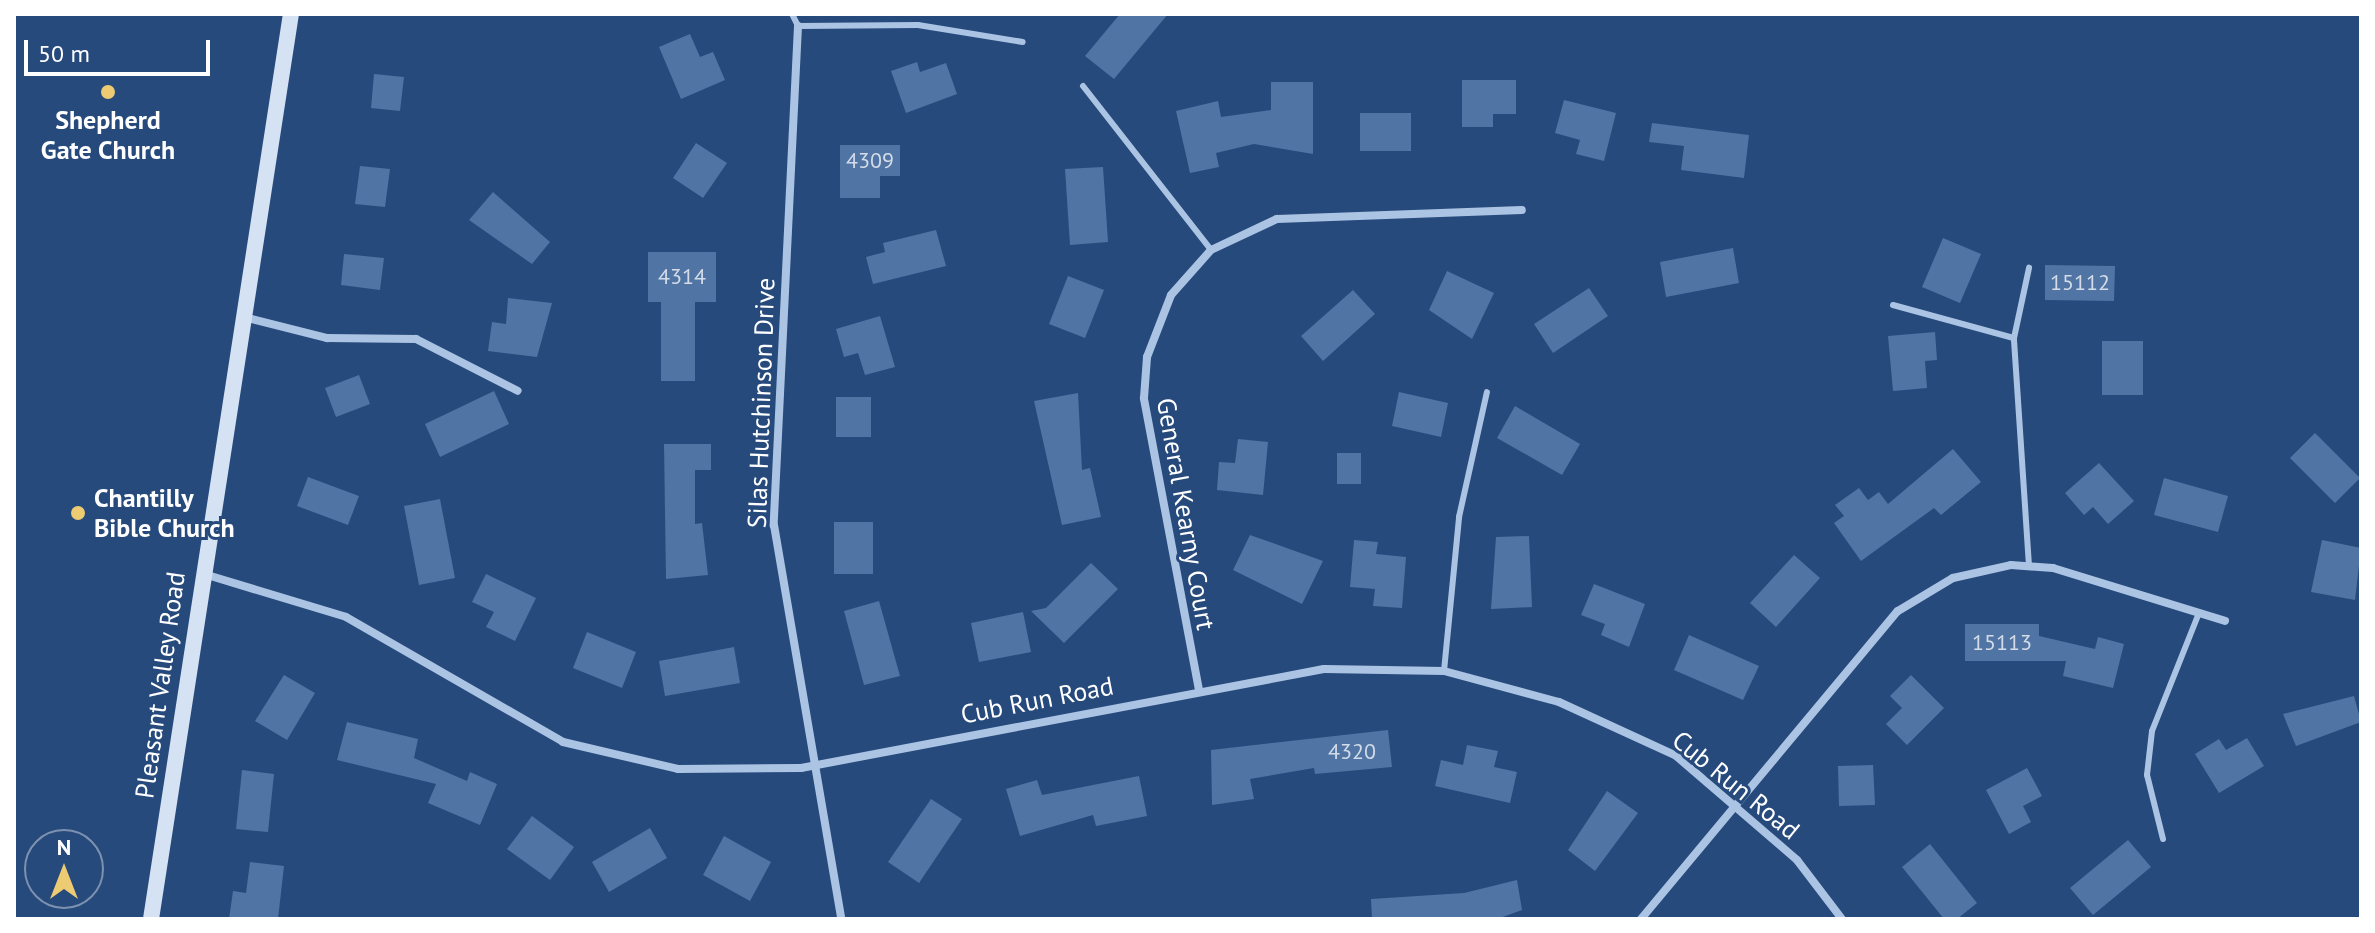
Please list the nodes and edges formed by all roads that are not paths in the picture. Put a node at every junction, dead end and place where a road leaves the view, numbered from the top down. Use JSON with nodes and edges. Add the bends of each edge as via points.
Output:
{"nodes":[{"id":1,"x":291,"y":14,"type":"edge"},
{"id":2,"x":792,"y":14,"type":"edge"},
{"id":3,"x":798,"y":26,"type":"junction"},
{"id":4,"x":1023,"y":42,"type":"dead end"},
{"id":5,"x":1083,"y":86,"type":"dead end"},
{"id":6,"x":1522,"y":210,"type":"dead end"},
{"id":7,"x":1211,"y":250,"type":"junction"},
{"id":8,"x":2029,"y":268,"type":"dead end"},
{"id":9,"x":1893,"y":305,"type":"dead end"},
{"id":10,"x":243,"y":317,"type":"junction"},
{"id":11,"x":2014,"y":338,"type":"junction"},
{"id":12,"x":518,"y":391,"type":"dead end"},
{"id":13,"x":1487,"y":392,"type":"dead end"},
{"id":14,"x":2029,"y":566,"type":"junction"},
{"id":15,"x":200,"y":573,"type":"junction"},
{"id":16,"x":2199,"y":613,"type":"junction"},
{"id":17,"x":2225,"y":621,"type":"dead end"},
{"id":18,"x":1444,"y":671,"type":"junction"},
{"id":19,"x":1199,"y":690,"type":"junction"},
{"id":20,"x":819,"y":765,"type":"junction"},
{"id":21,"x":1736,"y":805,"type":"junction"},
{"id":22,"x":2163,"y":839,"type":"dead end"},
{"id":23,"x":151,"y":919,"type":"edge"},
{"id":24,"x":841,"y":919,"type":"edge"},
{"id":25,"x":1641,"y":919,"type":"edge"},
{"id":26,"x":1842,"y":919,"type":"edge"}],
"edges":[{"from":1,"to":10,"type":"main road","name":"Pleasant Valley Road"},
{"from":2,"to":3,"type":"lane"},
{"from":3,"to":4,"type":"lane","via":[[918,25]]},
{"from":3,"to":20,"type":"street","name":"Silas Hutchinson Drive","via":[[774,525]]},
{"from":5,"to":7,"type":"lane"},
{"from":6,"to":7,"type":"street","name":"General Kearny Court","via":[[1295,215],[1256,225]]},
{"from":7,"to":19,"type":"street","name":"General Kearny Court","via":[[1167,305],[1144,385]]},
{"from":8,"to":11,"type":"lane"},
{"from":9,"to":11,"type":"lane"},
{"from":10,"to":12,"type":"street","via":[[327,338],[416,339]]},
{"from":10,"to":15,"type":"main road","name":"Pleasant Valley Road"},
{"from":11,"to":14,"type":"lane"},
{"from":13,"to":18,"type":"lane","via":[[1459,517]]},
{"from":14,"to":16,"type":"street"},
{"from":14,"to":21,"type":"street","via":[[1953,578],[1898,611]]},
{"from":15,"to":20,"type":"street","name":"Cub Run Road","via":[[346,617],[563,742],[678,769]]},
{"from":15,"to":23,"type":"main road","name":"Pleasant Valley Road"},
{"from":16,"to":17,"type":"street"},
{"from":16,"to":22,"type":"lane","via":[[2152,731],[2147,775]]},
{"from":18,"to":19,"type":"street","name":"Cub Run Road","via":[[1324,669]]},
{"from":18,"to":21,"type":"street","name":"Cub Run Road","via":[[1597,717],[1675,755]]},
{"from":19,"to":20,"type":"street","name":"Cub Run Road"},
{"from":20,"to":24,"type":"street","name":"Silas Hutchinson Drive"},
{"from":21,"to":25,"type":"street"},
{"from":21,"to":26,"type":"street","name":"Cub Run Road","via":[[1797,860]]}]}
